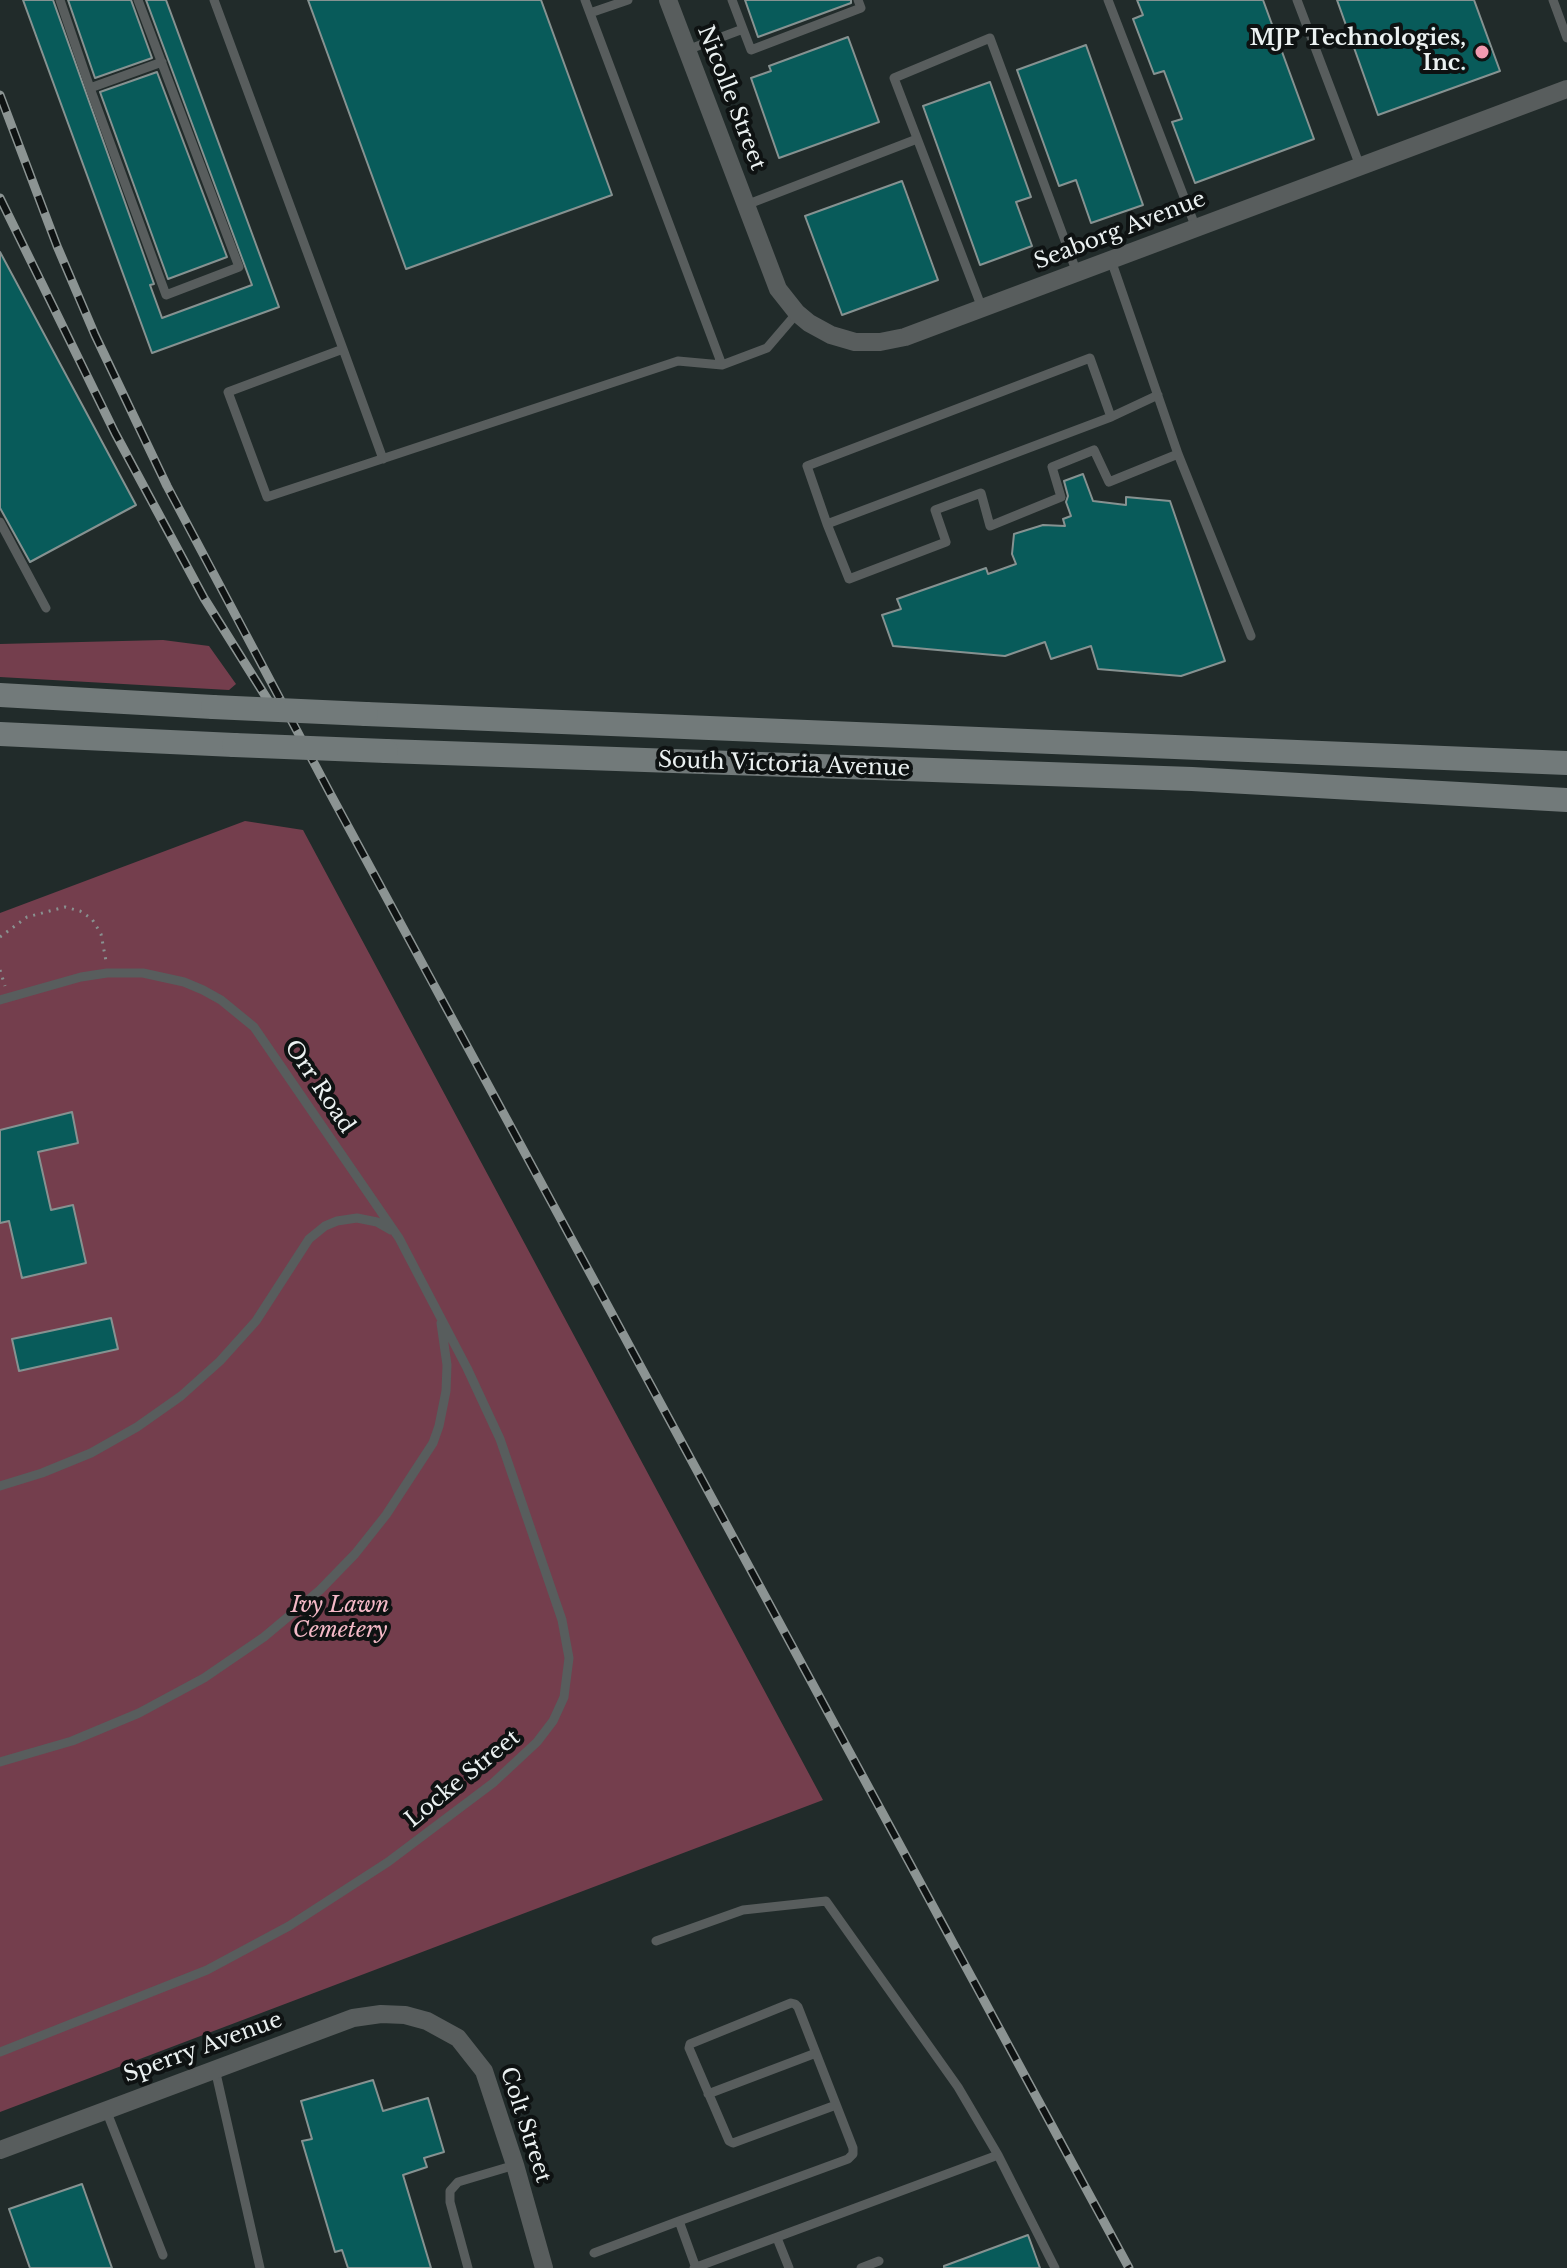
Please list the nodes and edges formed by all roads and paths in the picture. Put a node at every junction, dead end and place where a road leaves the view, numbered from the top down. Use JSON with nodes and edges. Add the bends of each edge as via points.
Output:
{"nodes":[{"id":1,"x":60,"y":0,"type":"edge"},
{"id":2,"x":138,"y":0,"type":"edge"},
{"id":3,"x":214,"y":0,"type":"edge"},
{"id":4,"x":585,"y":0,"type":"edge"},
{"id":5,"x":628,"y":0,"type":"edge"},
{"id":6,"x":668,"y":0,"type":"edge"},
{"id":7,"x":732,"y":0,"type":"edge"},
{"id":8,"x":858,"y":0,"type":"edge"},
{"id":9,"x":1108,"y":0,"type":"edge"},
{"id":10,"x":1297,"y":0,"type":"edge"},
{"id":11,"x":1553,"y":0,"type":"edge"},
{"id":12,"x":590,"y":13,"type":"junction"},
{"id":13,"x":743,"y":29,"type":"junction"},
{"id":14,"x":1567,"y":38,"type":"edge"},
{"id":15,"x":687,"y":50,"type":"junction"},
{"id":16,"x":162,"y":62,"type":"junction"},
{"id":17,"x":90,"y":88,"type":"junction"},
{"id":18,"x":1567,"y":89,"type":"edge"},
{"id":19,"x":917,"y":139,"type":"junction"},
{"id":20,"x":1360,"y":166,"type":"junction"},
{"id":21,"x":747,"y":208,"type":"junction"},
{"id":22,"x":1196,"y":228,"type":"junction"},
{"id":23,"x":1111,"y":260,"type":"junction"},
{"id":24,"x":1077,"y":273,"type":"junction"},
{"id":25,"x":982,"y":308,"type":"junction"},
{"id":26,"x":797,"y":313,"type":"junction"},
{"id":27,"x":343,"y":349,"type":"junction"},
{"id":28,"x":722,"y":365,"type":"junction"},
{"id":29,"x":1158,"y":395,"type":"junction"},
{"id":30,"x":1111,"y":417,"type":"junction"},
{"id":31,"x":1178,"y":454,"type":"junction"},
{"id":32,"x":383,"y":459,"type":"junction"},
{"id":33,"x":0,"y":522,"type":"edge"},
{"id":34,"x":827,"y":524,"type":"junction"},
{"id":35,"x":46,"y":608,"type":"dead end"},
{"id":36,"x":1251,"y":636,"type":"dead end"},
{"id":37,"x":0,"y":695,"type":"edge"},
{"id":38,"x":0,"y":734,"type":"edge"},
{"id":39,"x":1567,"y":763,"type":"edge"},
{"id":40,"x":1567,"y":800,"type":"edge"},
{"id":41,"x":0,"y":937,"type":"edge"},
{"id":42,"x":104,"y":973,"type":"junction"},
{"id":43,"x":0,"y":1000,"type":"edge"},
{"id":44,"x":399,"y":1238,"type":"junction"},
{"id":45,"x":439,"y":1312,"type":"junction"},
{"id":46,"x":0,"y":1486,"type":"edge"},
{"id":47,"x":0,"y":1762,"type":"edge"},
{"id":48,"x":656,"y":1941,"type":"dead end"},
{"id":49,"x":427,"y":2021,"type":"joint"},
{"id":50,"x":0,"y":2052,"type":"edge"},
{"id":51,"x":816,"y":2053,"type":"junction"},
{"id":52,"x":215,"y":2069,"type":"junction"},
{"id":53,"x":708,"y":2094,"type":"junction"},
{"id":54,"x":836,"y":2105,"type":"junction"},
{"id":55,"x":106,"y":2110,"type":"junction"},
{"id":56,"x":0,"y":2150,"type":"edge"},
{"id":57,"x":998,"y":2155,"type":"junction"},
{"id":58,"x":515,"y":2165,"type":"junction"},
{"id":59,"x":679,"y":2221,"type":"junction"},
{"id":60,"x":777,"y":2238,"type":"junction"},
{"id":61,"x":594,"y":2253,"type":"dead end"},
{"id":62,"x":163,"y":2255,"type":"dead end"},
{"id":63,"x":879,"y":2261,"type":"dead end"},
{"id":64,"x":260,"y":2268,"type":"edge"},
{"id":65,"x":468,"y":2268,"type":"edge"},
{"id":66,"x":544,"y":2268,"type":"edge"},
{"id":67,"x":696,"y":2268,"type":"edge"},
{"id":68,"x":789,"y":2268,"type":"edge"},
{"id":69,"x":861,"y":2268,"type":"edge"},
{"id":70,"x":1055,"y":2268,"type":"edge"}],
"edges":[{"from":1,"to":17,"type":"lane"},
{"from":2,"to":16,"type":"lane"},
{"from":3,"to":27,"type":"lane"},
{"from":4,"to":12,"type":"lane"},
{"from":5,"to":12,"type":"lane"},
{"from":6,"to":15,"type":"street","name":"Nicolle Street"},
{"from":7,"to":13,"type":"lane"},
{"from":8,"to":13,"type":"lane","via":[[861,8],[751,50]]},
{"from":9,"to":22,"type":"lane"},
{"from":10,"to":20,"type":"lane"},
{"from":11,"to":14,"type":"lane"},
{"from":12,"to":28,"type":"lane"},
{"from":13,"to":15,"type":"lane"},
{"from":15,"to":21,"type":"street","name":"Nicolle Street"},
{"from":16,"to":17,"type":"lane"},
{"from":16,"to":17,"type":"lane","via":[[239,267],[166,295]]},
{"from":18,"to":20,"type":"street","name":"Seaborg Avenue"},
{"from":19,"to":21,"type":"lane"},
{"from":19,"to":24,"type":"lane","via":[[894,78],[990,38]]},
{"from":19,"to":25,"type":"lane"},
{"from":20,"to":22,"type":"street","name":"Seaborg Avenue"},
{"from":21,"to":26,"type":"street","name":"Seaborg Avenue","via":[[778,289]]},
{"from":22,"to":23,"type":"street","name":"Seaborg Avenue"},
{"from":23,"to":24,"type":"street","name":"Seaborg Avenue"},
{"from":23,"to":29,"type":"lane"},
{"from":24,"to":25,"type":"street","name":"Seaborg Avenue"},
{"from":25,"to":26,"type":"street","name":"Seaborg Avenue","via":[[880,342],[831,335]]},
{"from":26,"to":28,"type":"lane","via":[[767,348]]},
{"from":27,"to":32,"type":"lane"},
{"from":27,"to":32,"type":"lane","via":[[228,392],[267,497]]},
{"from":28,"to":32,"type":"lane","via":[[678,361]]},
{"from":29,"to":30,"type":"lane"},
{"from":29,"to":31,"type":"lane"},
{"from":30,"to":34,"type":"lane"},
{"from":30,"to":34,"type":"lane","via":[[1090,358],[807,466]]},
{"from":31,"to":34,"type":"lane","via":[[1109,482],[1094,450],[1052,467],[1061,497],[990,526],[981,493],[935,510],[946,542],[849,579]]},
{"from":31,"to":36,"type":"lane"},
{"from":33,"to":35,"type":"lane"},
{"from":37,"to":39,"type":"main road","name":"South Victoria Avenue","bridge":true},
{"from":38,"to":40,"type":"main road","name":"South Victoria Avenue","bridge":true,"via":[[1192,779]]},
{"from":41,"to":42,"type":"path","via":[[27,917],[65,907],[80,911],[101,934]]},
{"from":42,"to":43,"type":"lane","name":"Orr Road"},
{"from":42,"to":44,"type":"lane","name":"Orr Road","via":[[143,973],[184,982],[238,1013],[267,1043]]},
{"from":44,"to":45,"type":"lane","name":"Orr Road"},
{"from":44,"to":46,"type":"lane","via":[[364,1219],[325,1226],[309,1239],[256,1321],[181,1396],[91,1453]]},
{"from":45,"to":47,"type":"lane","via":[[447,1365],[439,1426],[386,1515],[320,1590],[204,1678],[139,1713],[72,1741]]},
{"from":45,"to":50,"type":"lane","name":"Locke Street","via":[[500,1439],[566,1632],[569,1672],[553,1721],[493,1783],[388,1862],[289,1926],[207,1970]]},
{"from":48,"to":57,"type":"lane","via":[[743,1910],[826,1901],[958,2087]]},
{"from":49,"to":52,"type":"street","name":"Sperry Avenue","via":[[393,2013],[353,2018]]},
{"from":49,"to":58,"type":"street","name":"Colt Street","via":[[458,2038],[484,2071]]},
{"from":51,"to":53,"type":"lane"},
{"from":51,"to":53,"type":"lane","via":[[798,2007],[791,2003],[690,2044]]},
{"from":51,"to":54,"type":"lane"},
{"from":52,"to":55,"type":"street","name":"Sperry Avenue"},
{"from":52,"to":64,"type":"lane"},
{"from":53,"to":54,"type":"lane","via":[[733,2143]]},
{"from":54,"to":59,"type":"lane","via":[[853,2148],[848,2159]]},
{"from":55,"to":56,"type":"street","name":"Sperry Avenue"},
{"from":55,"to":62,"type":"lane"},
{"from":57,"to":60,"type":"lane"},
{"from":57,"to":70,"type":"lane"},
{"from":58,"to":65,"type":"lane","via":[[458,2182],[450,2191]]},
{"from":58,"to":66,"type":"street","name":"Colt Street"},
{"from":59,"to":61,"type":"lane"},
{"from":59,"to":67,"type":"lane"},
{"from":60,"to":67,"type":"lane"},
{"from":60,"to":68,"type":"lane"},
{"from":63,"to":69,"type":"lane"}]}
